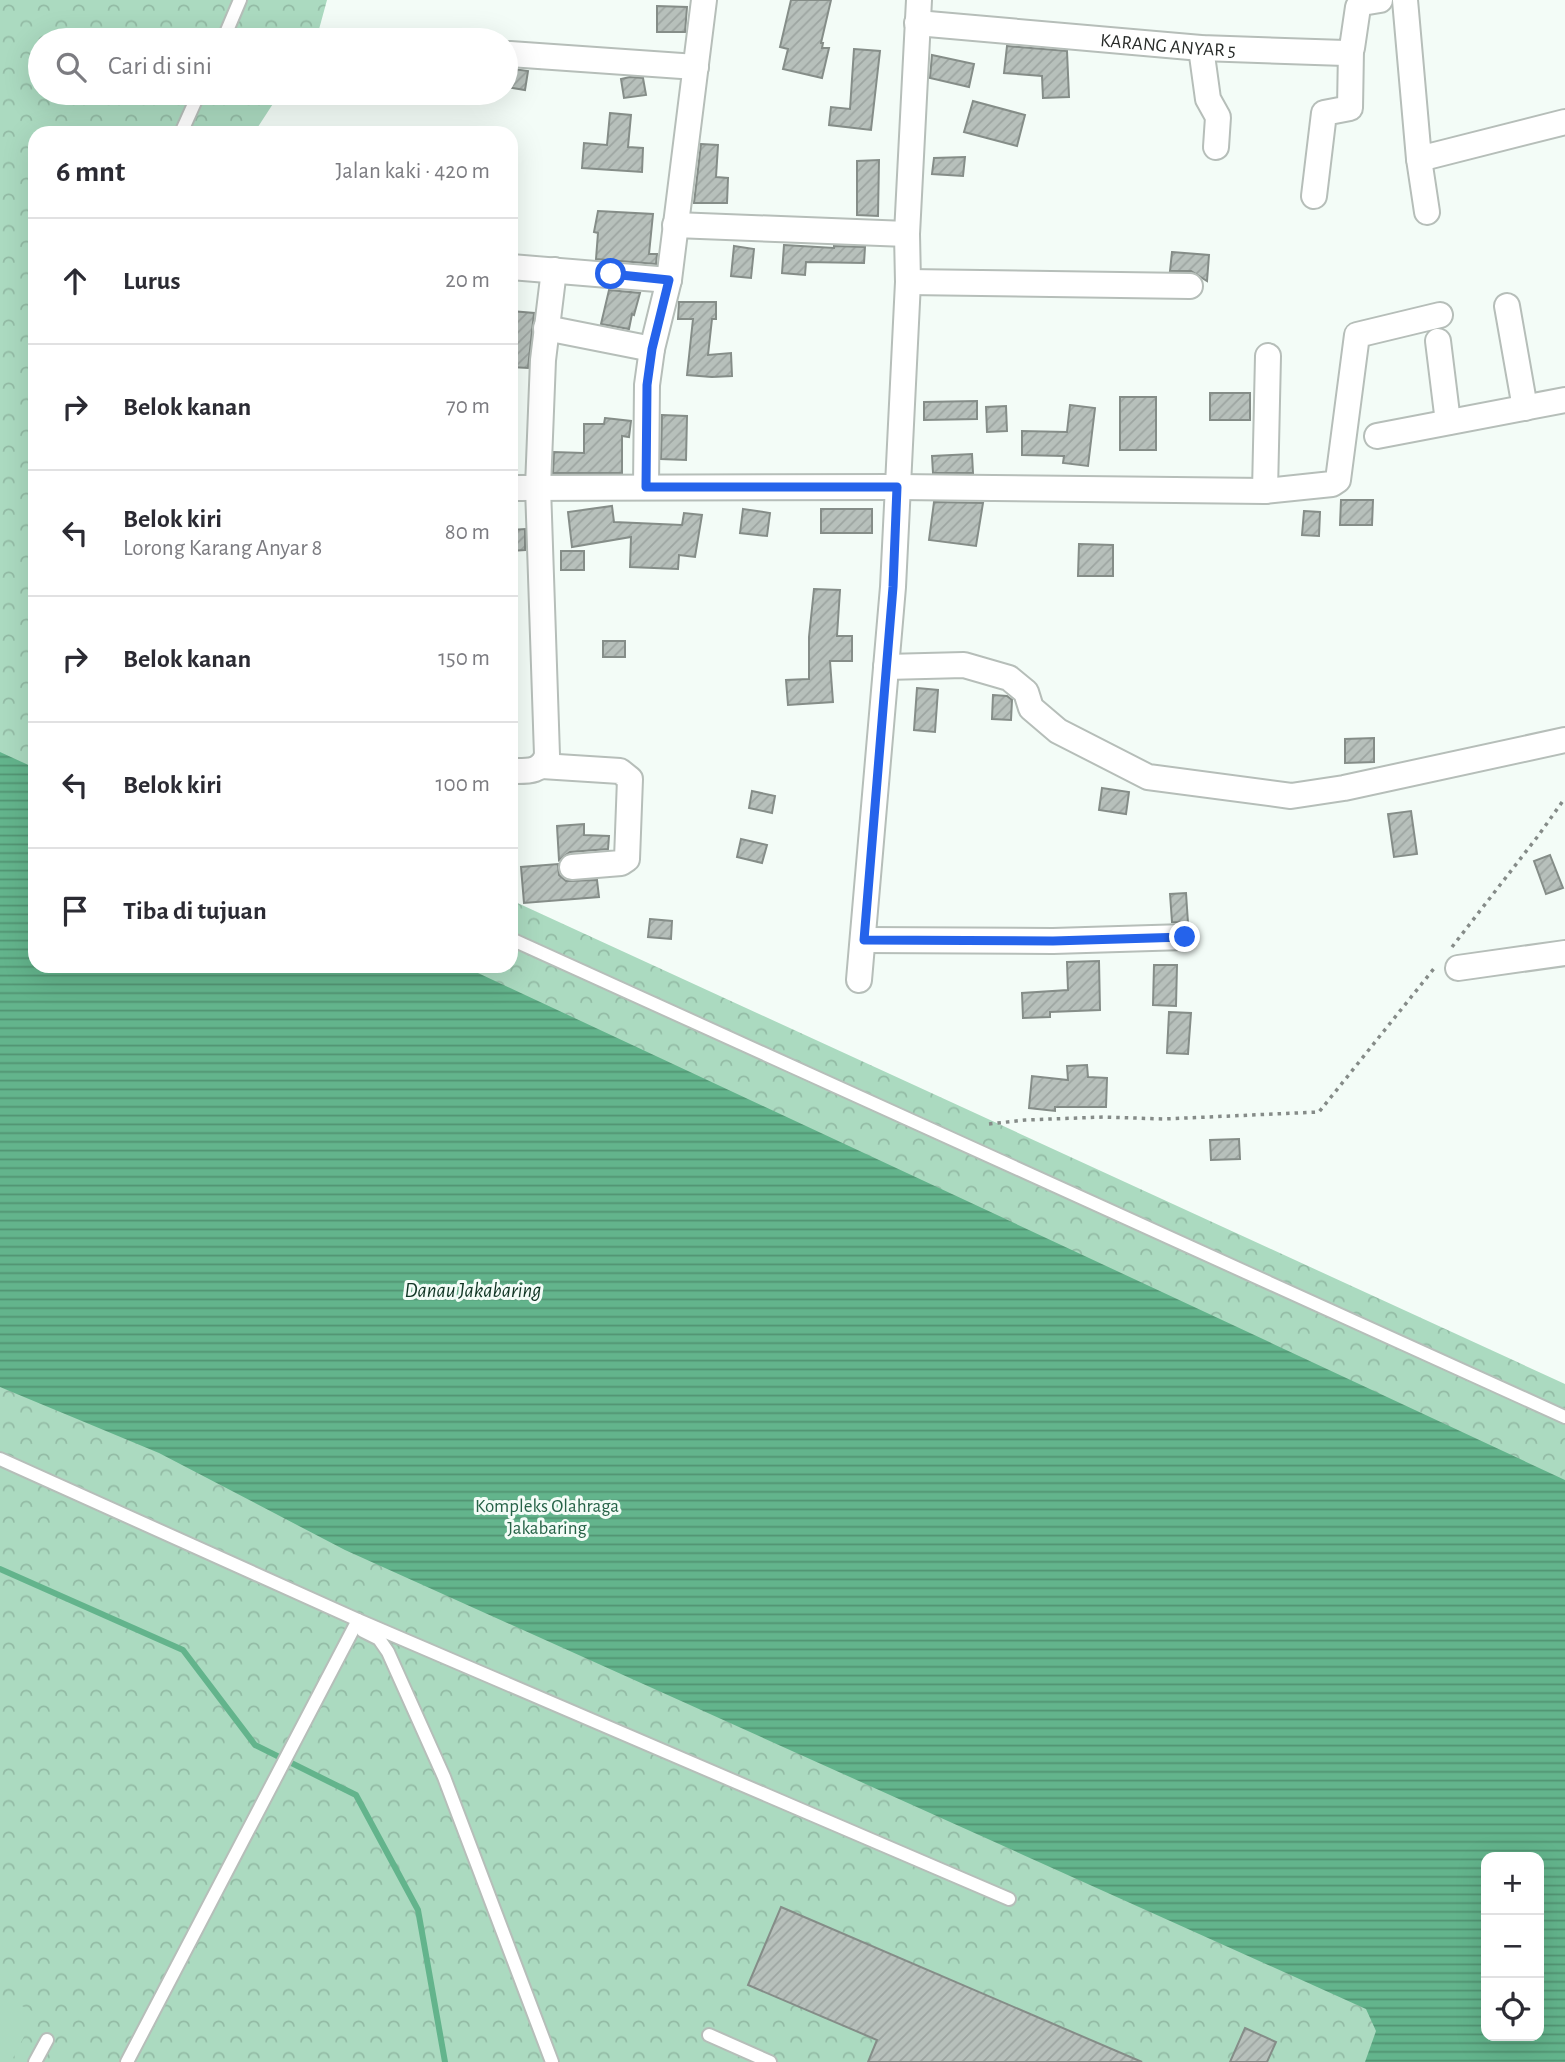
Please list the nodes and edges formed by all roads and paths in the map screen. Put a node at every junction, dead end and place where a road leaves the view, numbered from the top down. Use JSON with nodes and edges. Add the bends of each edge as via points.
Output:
{"nodes":[{"id":1,"x":240,"y":0,"type":"edge"},
{"id":2,"x":704,"y":0,"type":"edge"},
{"id":3,"x":1380,"y":0,"type":"edge"},
{"id":4,"x":1405,"y":0,"type":"edge"},
{"id":5,"x":918,"y":12,"type":"edge"},
{"id":6,"x":228,"y":28,"type":"edge"},
{"id":7,"x":1201,"y":48,"type":"junction"},
{"id":8,"x":1351,"y":50,"type":"junction"},
{"id":9,"x":518,"y":55,"type":"edge"},
{"id":10,"x":696,"y":67,"type":"junction"},
{"id":11,"x":194,"y":105,"type":"edge"},
{"id":12,"x":1565,"y":122,"type":"edge"},
{"id":13,"x":184,"y":126,"type":"edge"},
{"id":14,"x":1216,"y":147,"type":"dead end"},
{"id":15,"x":1419,"y":159,"type":"junction"},
{"id":16,"x":1314,"y":196,"type":"dead end"},
{"id":17,"x":1427,"y":212,"type":"dead end"},
{"id":18,"x":675,"y":225,"type":"junction"},
{"id":19,"x":907,"y":234,"type":"junction"},
{"id":20,"x":518,"y":267,"type":"edge"},
{"id":21,"x":554,"y":270,"type":"junction"},
{"id":22,"x":669,"y":280,"type":"junction"},
{"id":23,"x":908,"y":282,"type":"junction"},
{"id":24,"x":1190,"y":286,"type":"dead end"},
{"id":25,"x":1507,"y":306,"type":"dead end"},
{"id":26,"x":1440,"y":315,"type":"dead end"},
{"id":27,"x":546,"y":328,"type":"junction"},
{"id":28,"x":1438,"y":341,"type":"dead end"},
{"id":29,"x":652,"y":349,"type":"junction"},
{"id":30,"x":1268,"y":356,"type":"dead end"},
{"id":31,"x":1565,"y":400,"type":"edge"},
{"id":32,"x":1525,"y":408,"type":"junction"},
{"id":33,"x":1448,"y":422,"type":"junction"},
{"id":34,"x":1377,"y":436,"type":"dead end"},
{"id":35,"x":538,"y":487,"type":"junction"},
{"id":36,"x":646,"y":487,"type":"junction"},
{"id":37,"x":897,"y":487,"type":"junction"},
{"id":38,"x":518,"y":488,"type":"edge"},
{"id":39,"x":1265,"y":491,"type":"junction"},
{"id":40,"x":886,"y":667,"type":"junction"},
{"id":41,"x":1565,"y":740,"type":"edge"},
{"id":42,"x":542,"y":766,"type":"junction"},
{"id":43,"x":518,"y":770,"type":"edge"},
{"id":44,"x":572,"y":867,"type":"dead end"},
{"id":45,"x":1185,"y":937,"type":"dead end"},
{"id":46,"x":864,"y":940,"type":"junction"},
{"id":47,"x":518,"y":942,"type":"edge"},
{"id":48,"x":1565,"y":953,"type":"edge"},
{"id":49,"x":1458,"y":968,"type":"dead end"},
{"id":50,"x":859,"y":980,"type":"dead end"},
{"id":51,"x":1319,"y":1112,"type":"dead end"},
{"id":52,"x":989,"y":1124,"type":"dead end"},
{"id":53,"x":1565,"y":1417,"type":"edge"},
{"id":54,"x":0,"y":1460,"type":"edge"},
{"id":55,"x":355,"y":1624,"type":"junction"},
{"id":56,"x":1009,"y":1899,"type":"dead end"},
{"id":57,"x":709,"y":2035,"type":"dead end"},
{"id":58,"x":47,"y":2040,"type":"dead end"},
{"id":59,"x":35,"y":2062,"type":"edge"},
{"id":60,"x":127,"y":2062,"type":"edge"},
{"id":61,"x":552,"y":2062,"type":"edge"},
{"id":62,"x":770,"y":2062,"type":"edge"}],
"edges":[{"from":1,"to":6,"type":"lane"},
{"from":2,"to":10,"type":"street"},
{"from":3,"to":8,"type":"street","via":[[1358,7]]},
{"from":4,"to":15,"type":"street"},
{"from":5,"to":7,"type":"street","name":"KARANG ANYAR 5"},
{"from":5,"to":19,"type":"street"},
{"from":7,"to":8,"type":"street","name":"KARANG ANYAR 5","via":[[1345,54]]},
{"from":7,"to":14,"type":"street","via":[[1208,99],[1218,117]]},
{"from":8,"to":16,"type":"street","via":[[1350,108],[1324,113]]},
{"from":9,"to":10,"type":"street"},
{"from":10,"to":18,"type":"street"},
{"from":11,"to":13,"type":"lane"},
{"from":12,"to":15,"type":"street"},
{"from":15,"to":17,"type":"street"},
{"from":18,"to":19,"type":"street"},
{"from":18,"to":22,"type":"street"},
{"from":19,"to":23,"type":"street"},
{"from":20,"to":21,"type":"street"},
{"from":21,"to":22,"type":"street"},
{"from":21,"to":27,"type":"street"},
{"from":22,"to":29,"type":"street"},
{"from":23,"to":24,"type":"street"},
{"from":23,"to":37,"type":"street"},
{"from":25,"to":32,"type":"street"},
{"from":26,"to":39,"type":"street","via":[[1357,335],[1338,480]]},
{"from":27,"to":29,"type":"street"},
{"from":27,"to":35,"type":"street"},
{"from":28,"to":33,"type":"street"},
{"from":29,"to":36,"type":"street"},
{"from":30,"to":39,"type":"street"},
{"from":31,"to":32,"type":"street"},
{"from":32,"to":33,"type":"street"},
{"from":33,"to":34,"type":"street"},
{"from":35,"to":36,"type":"street"},
{"from":35,"to":38,"type":"street"},
{"from":35,"to":42,"type":"street","via":[[547,746]]},
{"from":36,"to":37,"type":"street"},
{"from":37,"to":39,"type":"street"},
{"from":37,"to":40,"type":"street"},
{"from":40,"to":41,"type":"street","via":[[964,665],[1010,678],[1026,692],[1031,708],[1058,731],[1148,777],[1291,796]]},
{"from":40,"to":46,"type":"street"},
{"from":42,"to":43,"type":"street"},
{"from":42,"to":44,"type":"street","via":[[620,771],[630,779],[627,859]]},
{"from":45,"to":46,"type":"street"},
{"from":46,"to":50,"type":"street"},
{"from":47,"to":53,"type":"lane"},
{"from":48,"to":49,"type":"street"},
{"from":51,"to":52,"type":"path"},
{"from":54,"to":55,"type":"lane"},
{"from":55,"to":56,"type":"lane"},
{"from":55,"to":60,"type":"lane"},
{"from":55,"to":61,"type":"lane","via":[[379,1639],[388,1652],[444,1777]]},
{"from":57,"to":62,"type":"lane"},
{"from":58,"to":59,"type":"lane"}]}
